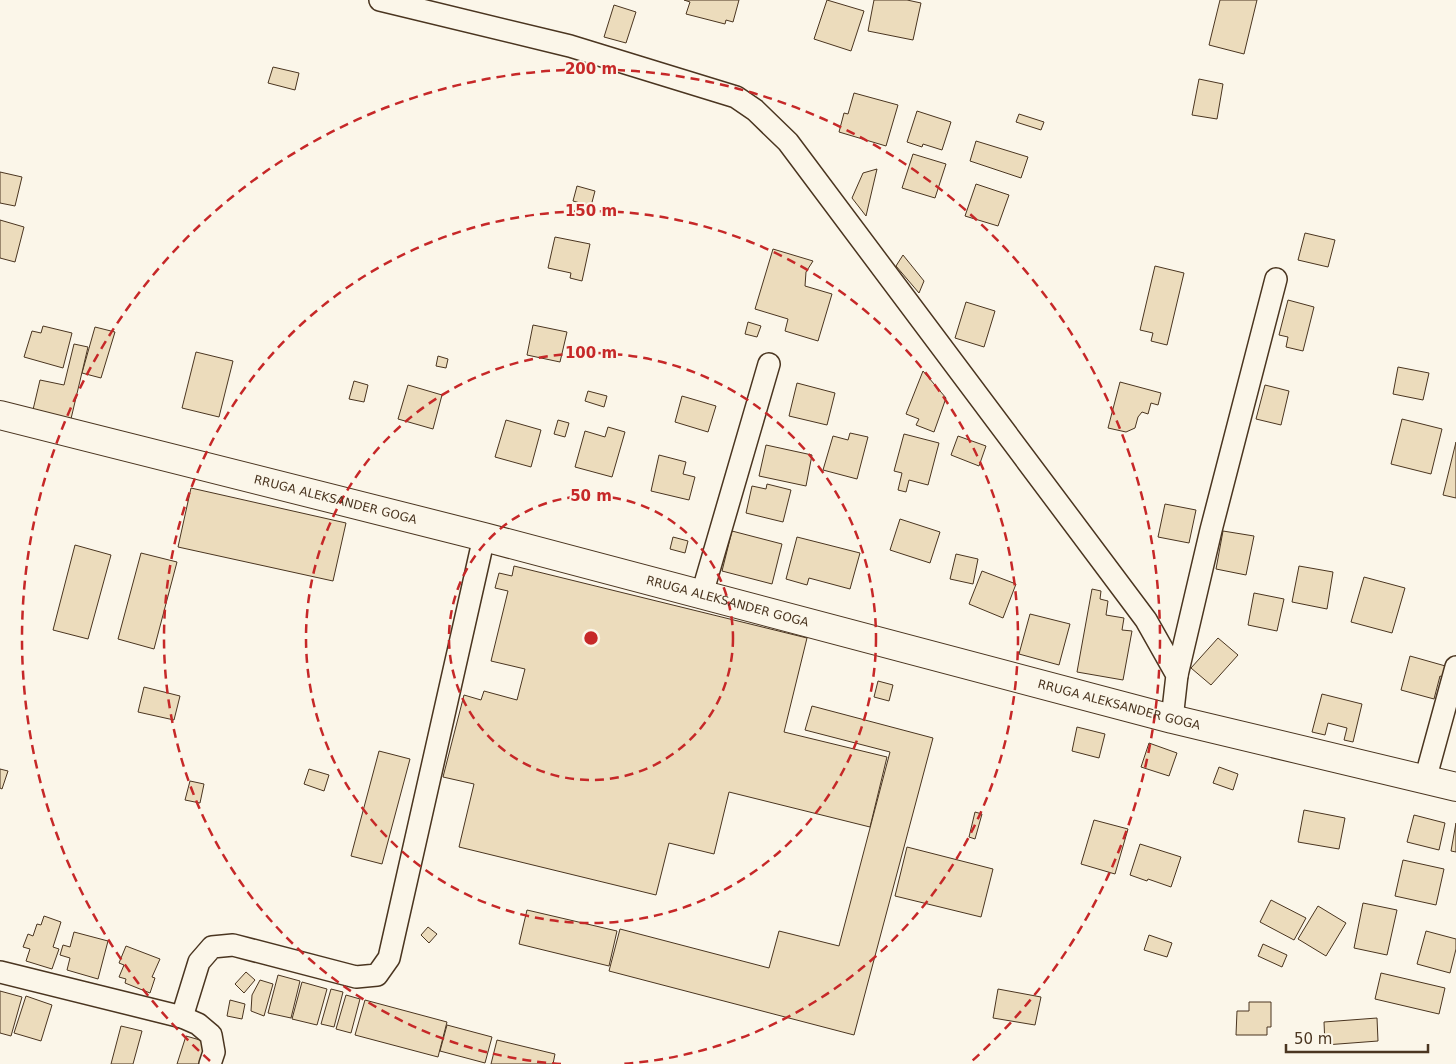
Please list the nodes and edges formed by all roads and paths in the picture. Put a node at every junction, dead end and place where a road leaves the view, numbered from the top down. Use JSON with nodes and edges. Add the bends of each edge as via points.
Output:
{"nodes":[{"id":1,"x":380,"y":0,"type":"edge"},
{"id":2,"x":1276,"y":279,"type":"dead end"},
{"id":3,"x":769,"y":364,"type":"dead end"},
{"id":4,"x":0,"y":415,"type":"edge"},
{"id":5,"x":484,"y":537,"type":"junction"},
{"id":6,"x":702,"y":594,"type":"junction"},
{"id":7,"x":1456,"y":667,"type":"edge"},
{"id":8,"x":1177,"y":676,"type":"junction"},
{"id":9,"x":1172,"y":718,"type":"junction"},
{"id":10,"x":1425,"y":780,"type":"junction"},
{"id":11,"x":1456,"y":787,"type":"edge"},
{"id":12,"x":0,"y":972,"type":"edge"},
{"id":13,"x":182,"y":1017,"type":"junction"},
{"id":14,"x":210,"y":1064,"type":"edge"}],
"edges":[{"from":1,"to":8,"type":"street","via":[[570,46],[736,98],[755,110],[788,142],[1146,620]]},
{"from":2,"to":8,"type":"street"},
{"from":3,"to":6,"type":"street"},
{"from":4,"to":5,"type":"main road","name":"RRUGA ALEKSANDER GOGA"},
{"from":5,"to":6,"type":"main road","name":"RRUGA ALEKSANDER GOGA"},
{"from":5,"to":13,"type":"street","via":[[389,958],[377,975],[356,978],[233,945],[212,948],[199,962]]},
{"from":6,"to":9,"type":"main road","name":"RRUGA ALEKSANDER GOGA"},
{"from":7,"to":10,"type":"street"},
{"from":8,"to":9,"type":"street"},
{"from":9,"to":10,"type":"main road","name":"RRUGA ALEKSANDER GOGA"},
{"from":10,"to":11,"type":"main road","name":"RRUGA ALEKSANDER GOGA"},
{"from":12,"to":13,"type":"street"},
{"from":13,"to":14,"type":"street","via":[[211,1035],[214,1052]]}]}
